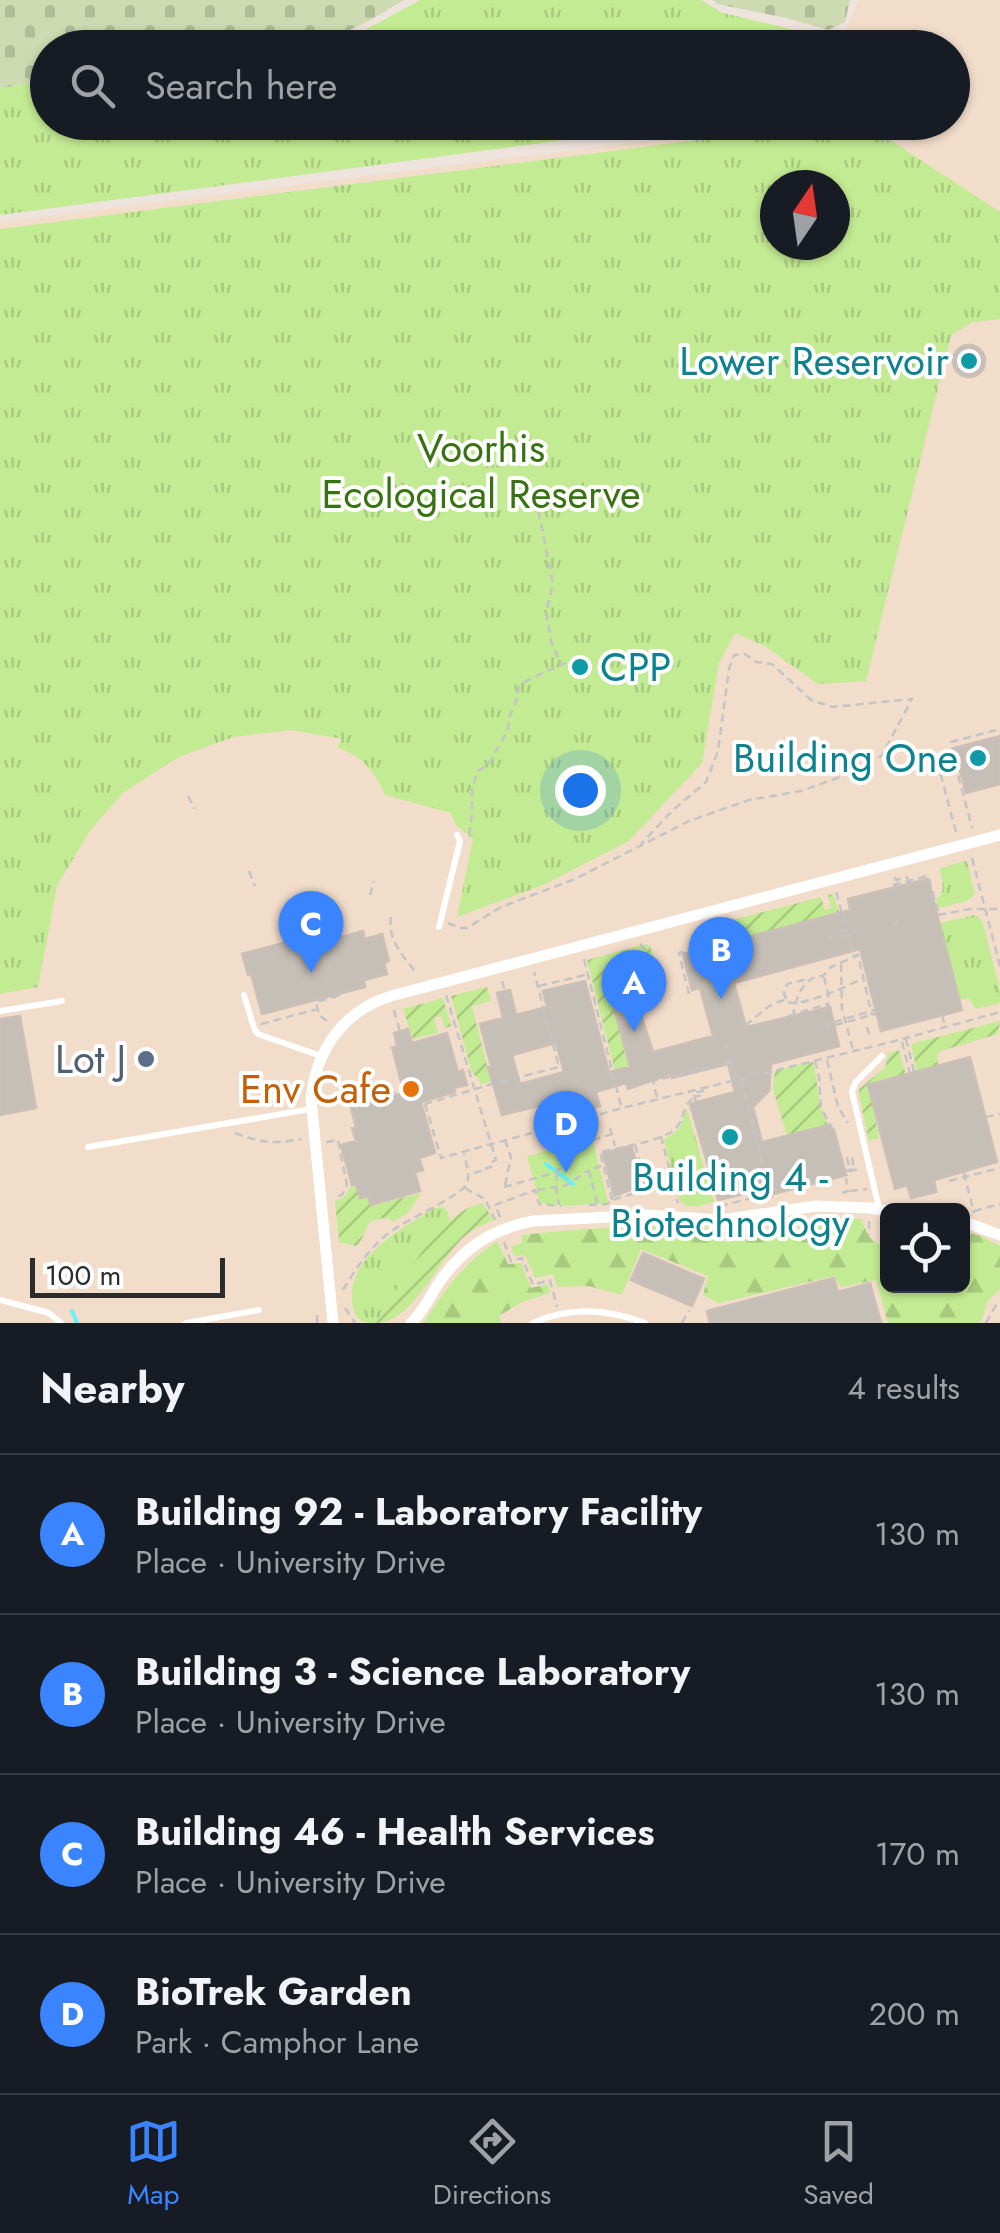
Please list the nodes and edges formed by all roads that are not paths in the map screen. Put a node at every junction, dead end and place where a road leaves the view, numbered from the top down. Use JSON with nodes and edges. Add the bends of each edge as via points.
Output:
{"nodes":[{"id":1,"x":1000,"y":835,"type":"edge"},
{"id":2,"x":458,"y":838,"type":"road end"},
{"id":3,"x":440,"y":923,"type":"road end"},
{"id":4,"x":244,"y":995,"type":"dead end"},
{"id":5,"x":62,"y":1001,"type":"dead end"},
{"id":6,"x":0,"y":1012,"type":"edge"},
{"id":7,"x":321,"y":1056,"type":"junction"},
{"id":8,"x":882,"y":1056,"type":"dead end"},
{"id":9,"x":311,"y":1109,"type":"junction"},
{"id":10,"x":88,"y":1147,"type":"dead end"},
{"id":11,"x":879,"y":1212,"type":"edge"},
{"id":12,"x":970,"y":1221,"type":"edge"},
{"id":13,"x":1000,"y":1234,"type":"edge"},
{"id":14,"x":0,"y":1300,"type":"edge"},
{"id":15,"x":259,"y":1310,"type":"dead end"},
{"id":16,"x":61,"y":1323,"type":"edge"},
{"id":17,"x":186,"y":1323,"type":"edge"},
{"id":18,"x":333,"y":1323,"type":"edge"},
{"id":19,"x":411,"y":1323,"type":"edge"},
{"id":20,"x":534,"y":1323,"type":"edge"},
{"id":21,"x":645,"y":1323,"type":"edge"}],
"edges":[{"from":1,"to":7,"type":"street","via":[[372,1002],[333,1035]]},
{"from":2,"to":3,"type":"lane"},
{"from":4,"to":7,"type":"lane","via":[[258,1034]]},
{"from":5,"to":6,"type":"lane"},
{"from":7,"to":9,"type":"street"},
{"from":8,"to":11,"type":"lane","via":[[852,1092]]},
{"from":9,"to":10,"type":"lane"},
{"from":9,"to":18,"type":"street"},
{"from":11,"to":19,"type":"street","via":[[816,1206],[722,1220],[647,1215],[514,1224],[464,1253]]},
{"from":12,"to":13,"type":"street"},
{"from":14,"to":16,"type":"lane","via":[[49,1313]]},
{"from":15,"to":17,"type":"lane"},
{"from":20,"to":21,"type":"lane","via":[[588,1310]]}]}
